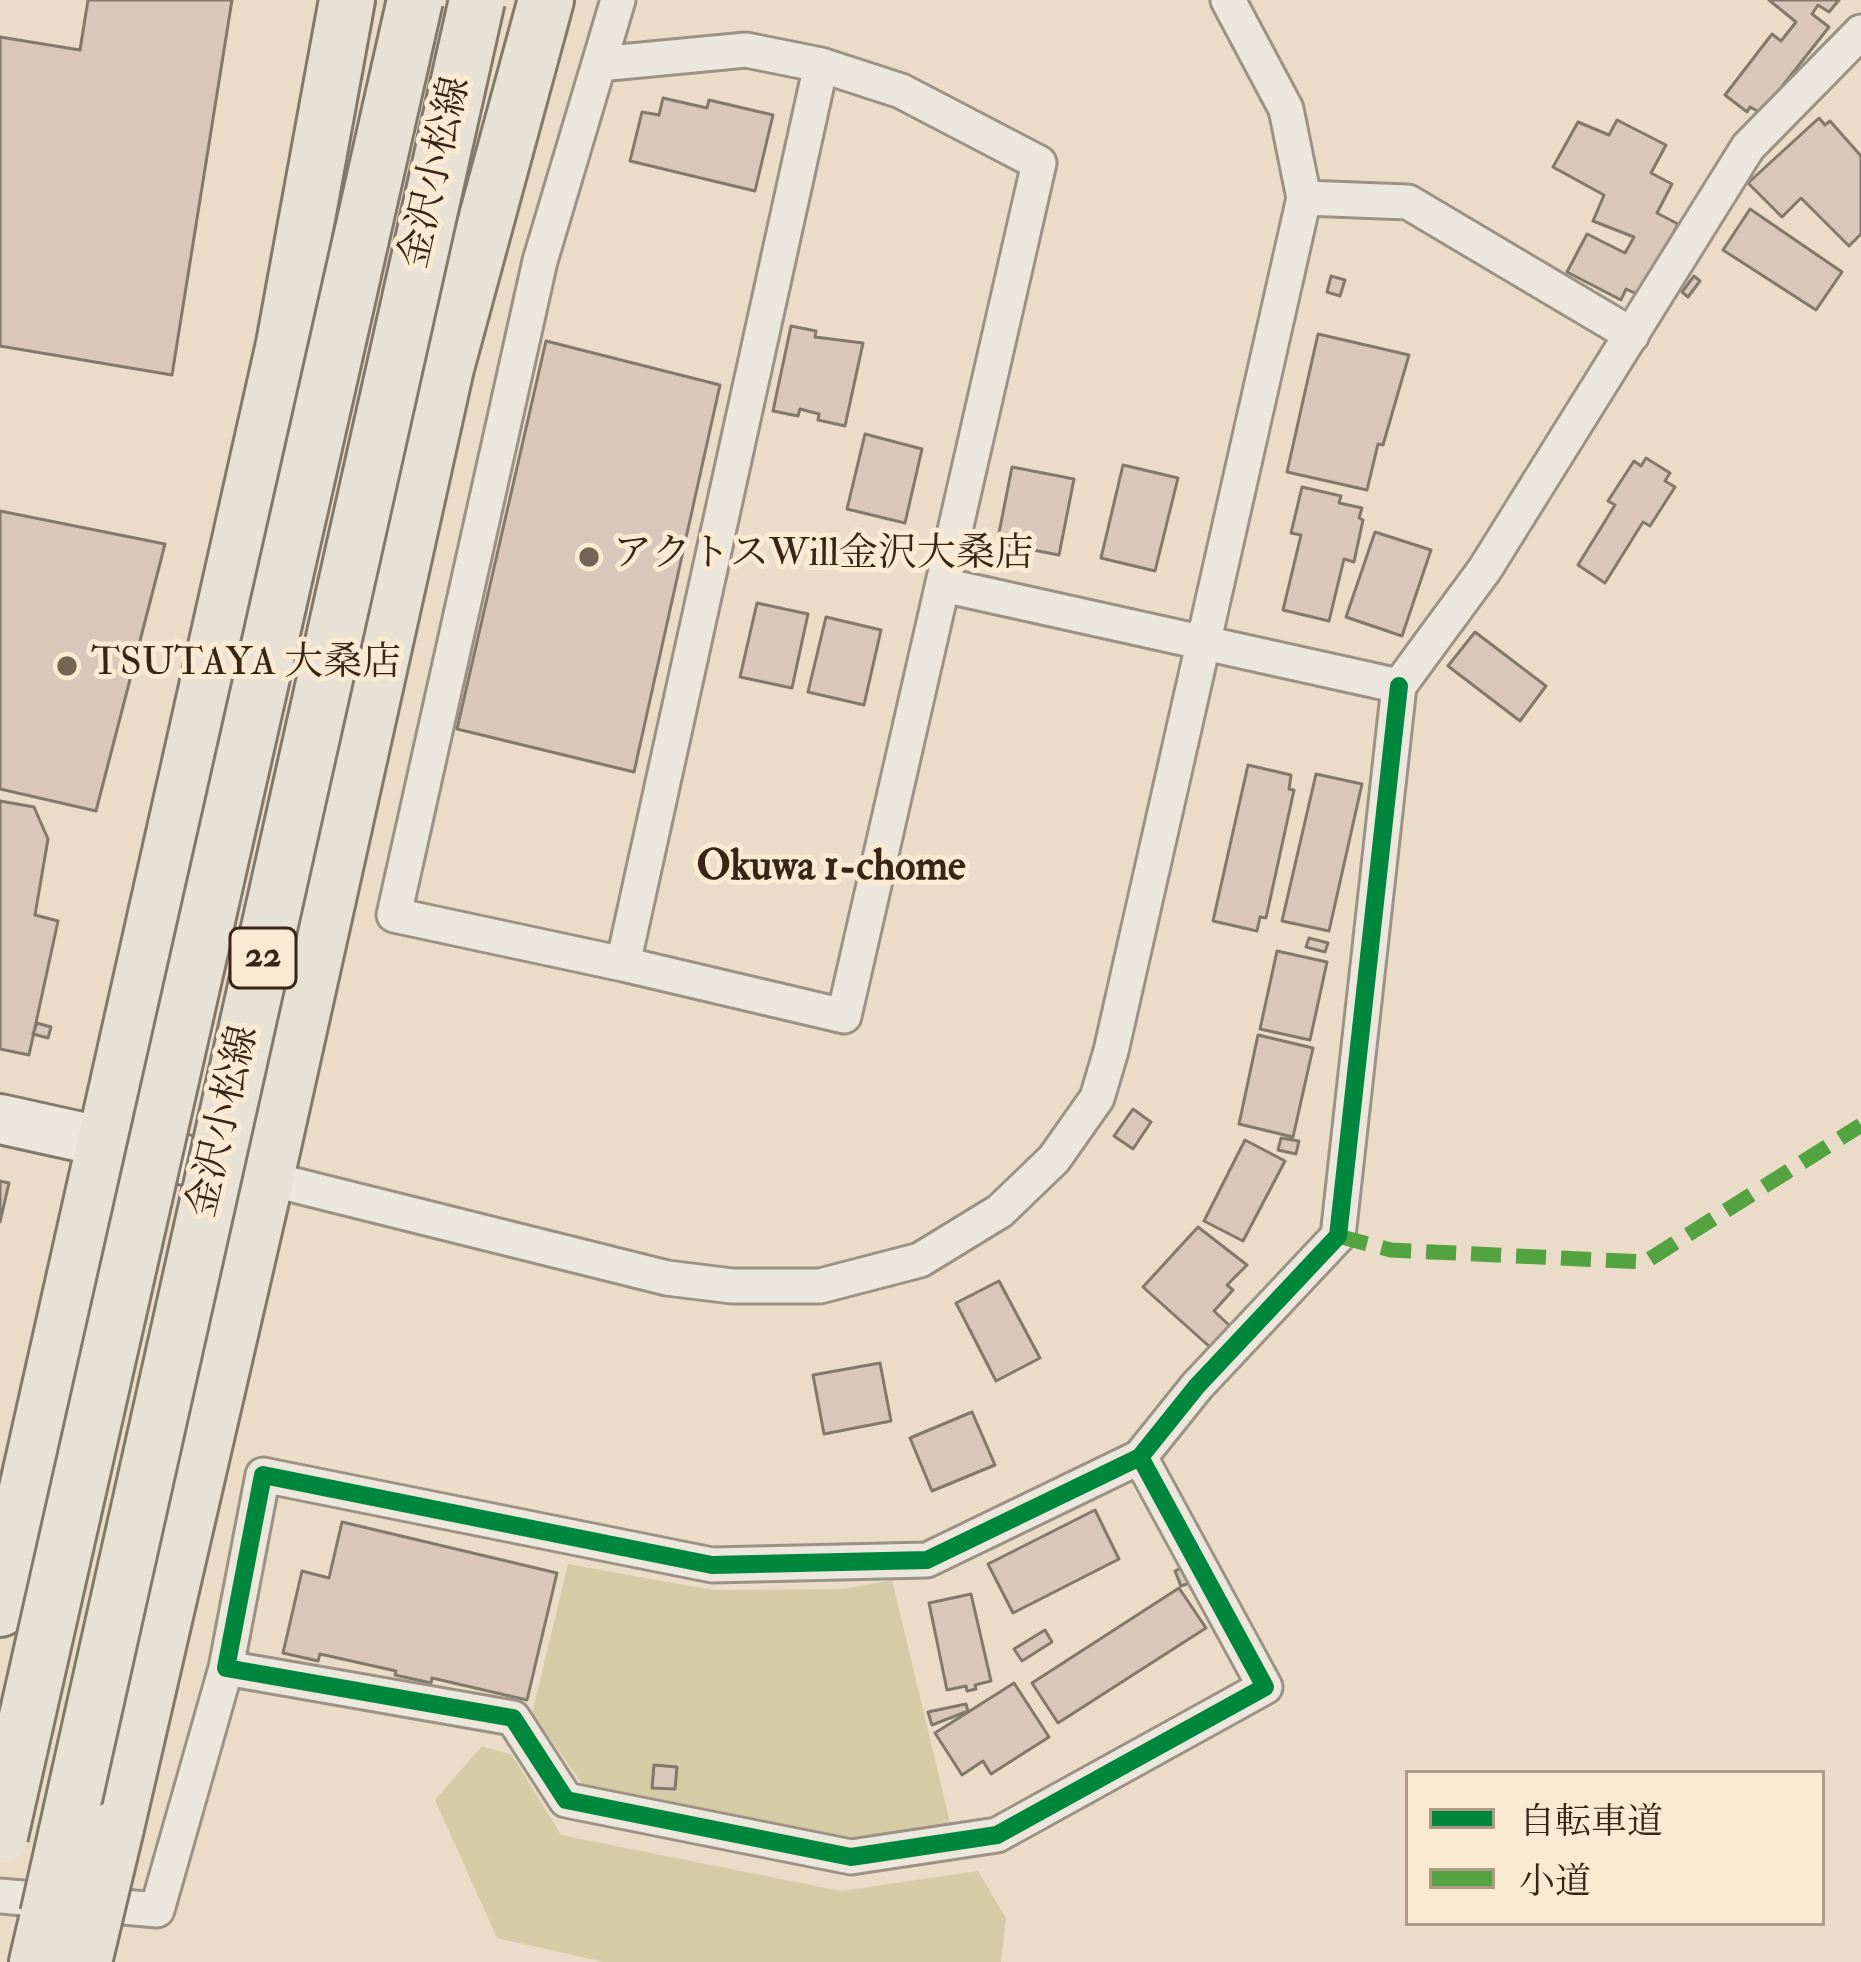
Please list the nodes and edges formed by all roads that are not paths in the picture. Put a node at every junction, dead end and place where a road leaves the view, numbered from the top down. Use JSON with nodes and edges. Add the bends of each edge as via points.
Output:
{"nodes":[{"id":1,"x":347,"y":0,"type":"edge"},
{"id":2,"x":368,"y":0,"type":"edge"},
{"id":3,"x":415,"y":0,"type":"edge"},
{"id":4,"x":477,"y":0,"type":"edge"},
{"id":5,"x":524,"y":0,"type":"edge"},
{"id":6,"x":546,"y":0,"type":"edge"},
{"id":7,"x":618,"y":0,"type":"edge"},
{"id":8,"x":1228,"y":0,"type":"edge"},
{"id":9,"x":1861,"y":32,"type":"edge"},
{"id":10,"x":599,"y":64,"type":"junction"},
{"id":11,"x":821,"y":65,"type":"junction"},
{"id":12,"x":1304,"y":198,"type":"junction"},
{"id":13,"x":1632,"y":335,"type":"junction"},
{"id":14,"x":284,"y":344,"type":"junction"},
{"id":15,"x":446,"y":368,"type":"junction"},
{"id":16,"x":943,"y":585,"type":"junction"},
{"id":17,"x":1203,"y":641,"type":"junction"},
{"id":18,"x":1400,"y":686,"type":"junction"},
{"id":19,"x":623,"y":964,"type":"junction"},
{"id":20,"x":0,"y":1119,"type":"edge"},
{"id":21,"x":104,"y":1142,"type":"junction"},
{"id":22,"x":266,"y":1178,"type":"junction"},
{"id":23,"x":1140,"y":1457,"type":"junction"},
{"id":24,"x":0,"y":1609,"type":"edge"},
{"id":25,"x":226,"y":1668,"type":"junction"},
{"id":26,"x":0,"y":1836,"type":"edge"},
{"id":27,"x":53,"y":1931,"type":"edge"}],
"edges":[{"from":1,"to":14,"type":"main road"},
{"from":2,"to":14,"type":"main road"},
{"from":3,"to":26,"type":"main road","name":"金沢小松線","number":"22","bridge":true},
{"from":4,"to":27,"type":"main road","name":"金沢小松線","number":"22","bridge":true},
{"from":5,"to":15,"type":"main road","number":"22"},
{"from":6,"to":15,"type":"main road","number":"22"},
{"from":7,"to":10,"type":"street"},
{"from":8,"to":12,"type":"street","via":[[1286,110]]},
{"from":9,"to":13,"type":"street","via":[[1748,147]]},
{"from":10,"to":11,"type":"street","via":[[746,50]]},
{"from":10,"to":19,"type":"street","via":[[540,261],[394,914]]},
{"from":11,"to":16,"type":"street","via":[[901,91],[1039,163]]},
{"from":11,"to":19,"type":"street"},
{"from":12,"to":13,"type":"street","via":[[1408,202]]},
{"from":12,"to":17,"type":"street"},
{"from":13,"to":18,"type":"street","via":[[1485,569]]},
{"from":14,"to":21,"type":"main road"},
{"from":15,"to":22,"type":"main road","number":"22"},
{"from":16,"to":17,"type":"street"},
{"from":16,"to":19,"type":"street","via":[[844,1016]]},
{"from":17,"to":18,"type":"street"},
{"from":17,"to":22,"type":"street","via":[[1096,1098],[1054,1159],[1000,1210],[920,1260],[820,1286],[732,1286]]},
{"from":18,"to":23,"type":"street","via":[[1338,1236]]},
{"from":20,"to":21,"type":"street"},
{"from":21,"to":22,"type":"street"},
{"from":21,"to":24,"type":"main road"},
{"from":22,"to":27,"type":"main road","number":"22","bridge":true,"via":[[116,1828]]},
{"from":23,"to":25,"type":"street","via":[[926,1560],[712,1565],[263,1475]]},
{"from":23,"to":25,"type":"street","via":[[1265,1688],[997,1835],[851,1857],[566,1800],[513,1718]]},
{"from":25,"to":27,"type":"street","via":[[157,1910]]}]}
